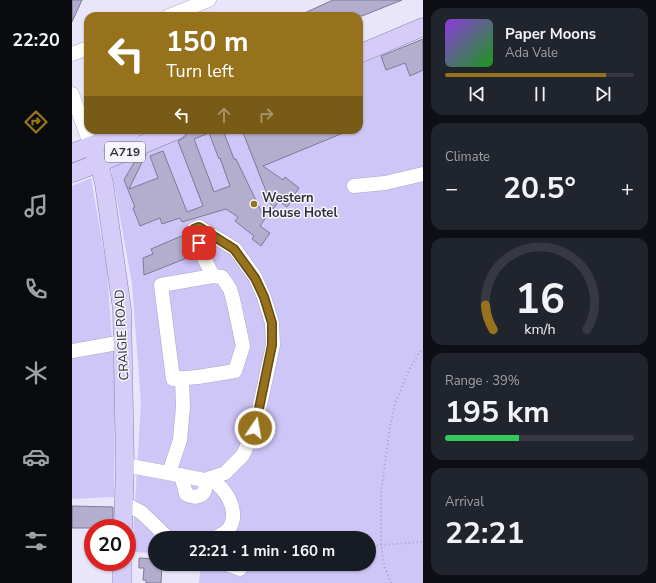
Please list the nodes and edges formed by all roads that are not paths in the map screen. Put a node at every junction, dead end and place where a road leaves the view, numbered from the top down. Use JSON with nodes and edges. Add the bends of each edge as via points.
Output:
{"nodes":[{"id":1,"x":209,"y":0,"type":"edge"},
{"id":2,"x":179,"y":12,"type":"edge"},
{"id":3,"x":423,"y":17,"type":"edge"},
{"id":4,"x":423,"y":27,"type":"edge"},
{"id":5,"x":363,"y":40,"type":"edge"},
{"id":6,"x":84,"y":50,"type":"edge"},
{"id":7,"x":363,"y":52,"type":"edge"},
{"id":8,"x":72,"y":54,"type":"edge"},
{"id":9,"x":72,"y":94,"type":"edge"},
{"id":10,"x":84,"y":127,"type":"edge"},
{"id":11,"x":87,"y":134,"type":"edge"},
{"id":12,"x":122,"y":134,"type":"edge"},
{"id":13,"x":168,"y":134,"type":"edge"},
{"id":14,"x":91,"y":146,"type":"junction"},
{"id":15,"x":72,"y":153,"type":"edge"},
{"id":16,"x":99,"y":163,"type":"junction"},
{"id":17,"x":72,"y":173,"type":"edge"},
{"id":18,"x":423,"y":174,"type":"edge"},
{"id":19,"x":354,"y":186,"type":"dead end"},
{"id":20,"x":213,"y":276,"type":"junction"},
{"id":21,"x":123,"y":342,"type":"junction"},
{"id":22,"x":72,"y":351,"type":"edge"},
{"id":23,"x":182,"y":378,"type":"junction"},
{"id":24,"x":125,"y":465,"type":"junction"},
{"id":25,"x":175,"y":474,"type":"junction"},
{"id":26,"x":207,"y":479,"type":"junction"},
{"id":27,"x":124,"y":502,"type":"junction"},
{"id":28,"x":123,"y":519,"type":"edge"},
{"id":29,"x":161,"y":531,"type":"edge"},
{"id":30,"x":228,"y":531,"type":"edge"},
{"id":31,"x":122,"y":571,"type":"edge"},
{"id":32,"x":122,"y":583,"type":"edge"}],
"edges":[{"from":1,"to":2,"type":"street"},
{"from":3,"to":5,"type":"main road"},
{"from":4,"to":7,"type":"main road"},
{"from":6,"to":8,"type":"street"},
{"from":9,"to":10,"type":"street"},
{"from":11,"to":14,"type":"street"},
{"from":12,"to":14,"type":"main road","number":"A719"},
{"from":13,"to":16,"type":"main road","number":"A719"},
{"from":14,"to":15,"type":"main road","number":"A719"},
{"from":14,"to":16,"type":"main road","name":"CRAIGIE ROAD"},
{"from":16,"to":17,"type":"main road","number":"A719"},
{"from":16,"to":21,"type":"main road","name":"CRAIGIE ROAD","via":[[122,308]]},
{"from":18,"to":19,"type":"street","via":[[385,183]]},
{"from":20,"to":23,"type":"street","via":[[161,285],[174,379]]},
{"from":20,"to":23,"type":"street","via":[[222,277],[230,289],[243,346],[235,371]]},
{"from":20,"to":26,"type":"street","via":[[194,229],[199,227],[234,249],[255,278],[272,323],[272,345],[255,428],[243,456],[225,473]]},
{"from":21,"to":22,"type":"street"},
{"from":21,"to":24,"type":"main road","name":"CRAIGIE ROAD"},
{"from":23,"to":25,"type":"street","via":[[183,407]]},
{"from":24,"to":25,"type":"street"},
{"from":24,"to":27,"type":"main road","name":"CRAIGIE ROAD"},
{"from":25,"to":26,"type":"street"},
{"from":25,"to":26,"type":"street","via":[[190,497],[196,497],[205,491]]},
{"from":26,"to":30,"type":"street","via":[[223,490],[231,505],[233,515]]},
{"from":27,"to":28,"type":"main road","name":"CRAIGIE ROAD"},
{"from":27,"to":29,"type":"street","via":[[141,512]]},
{"from":31,"to":32,"type":"main road"}]}
